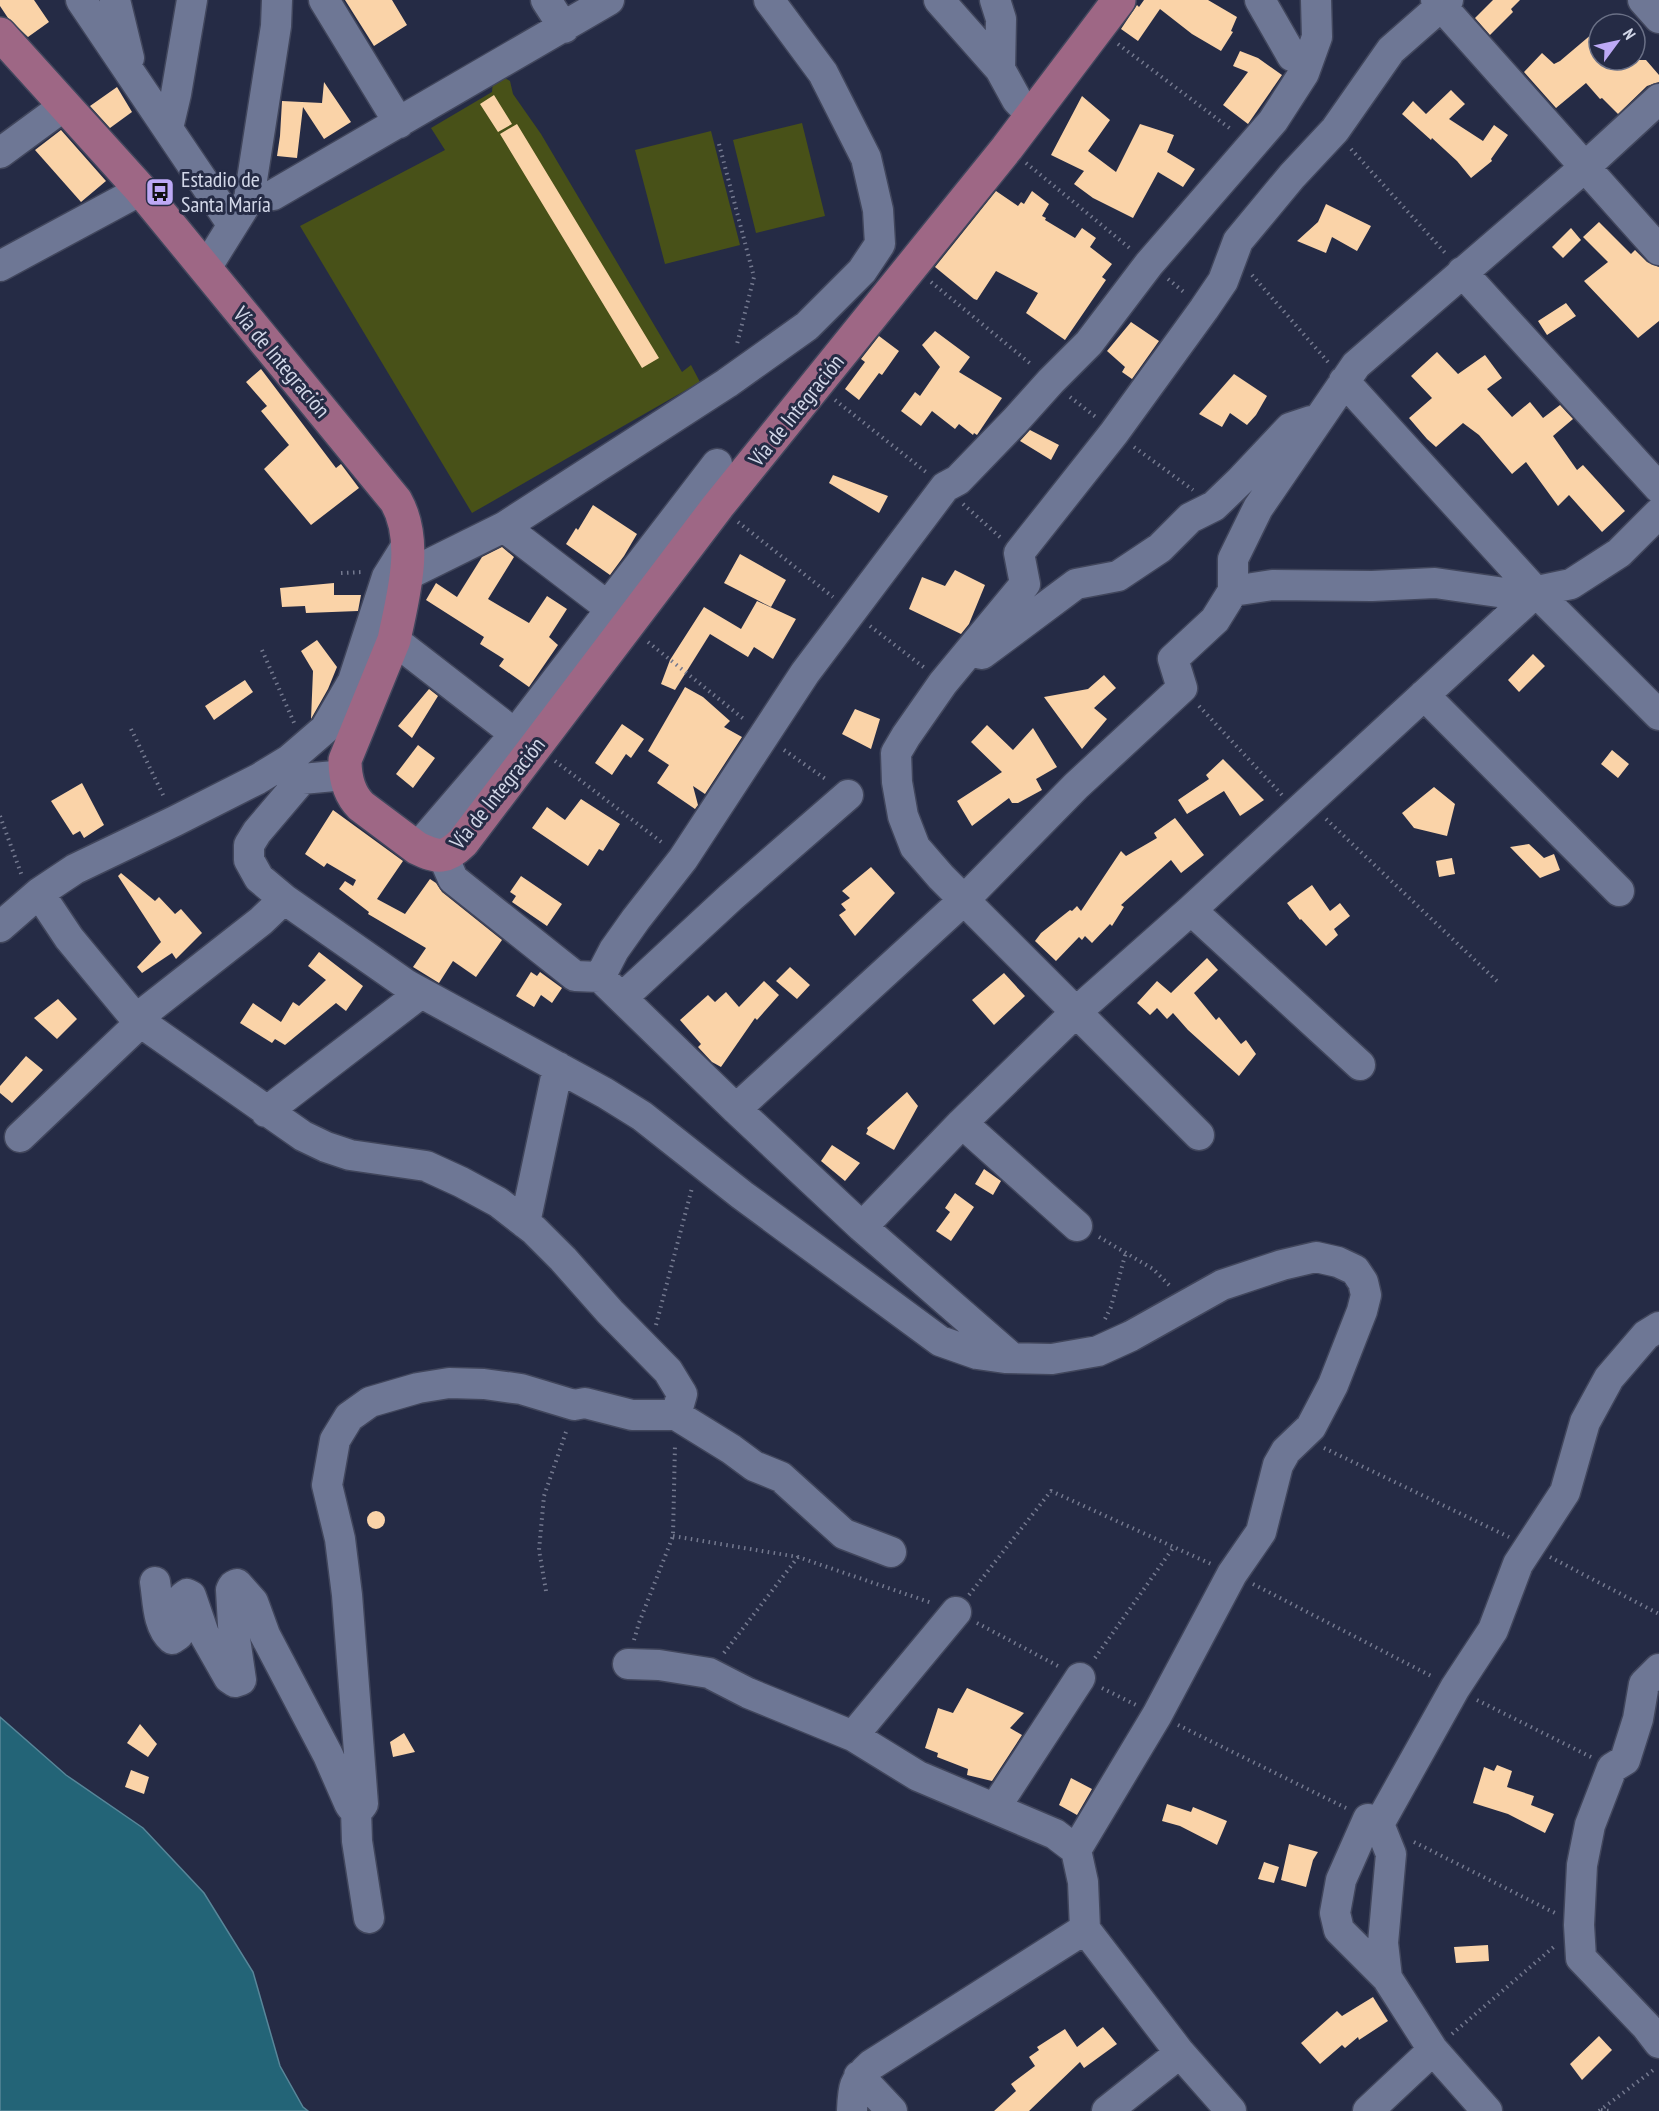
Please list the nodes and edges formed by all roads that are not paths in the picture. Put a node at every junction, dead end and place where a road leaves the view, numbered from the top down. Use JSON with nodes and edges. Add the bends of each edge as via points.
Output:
{"nodes":[{"id":1,"x":81,"y":0,"type":"edge"},
{"id":2,"x":115,"y":0,"type":"edge"},
{"id":3,"x":192,"y":0,"type":"edge"},
{"id":4,"x":277,"y":0,"type":"edge"},
{"id":5,"x":324,"y":0,"type":"edge"},
{"id":6,"x":546,"y":0,"type":"edge"},
{"id":7,"x":609,"y":0,"type":"edge"},
{"id":8,"x":769,"y":0,"type":"edge"},
{"id":9,"x":939,"y":0,"type":"edge"},
{"id":10,"x":995,"y":0,"type":"edge"},
{"id":11,"x":1119,"y":0,"type":"edge"},
{"id":12,"x":1260,"y":0,"type":"edge"},
{"id":13,"x":1316,"y":0,"type":"edge"},
{"id":14,"x":1643,"y":0,"type":"edge"},
{"id":15,"x":1442,"y":2,"type":"edge"},
{"id":16,"x":1659,"y":18,"type":"edge"},
{"id":17,"x":564,"y":28,"type":"junction"},
{"id":18,"x":0,"y":34,"type":"edge"},
{"id":19,"x":1292,"y":56,"type":"dead end"},
{"id":20,"x":1000,"y":69,"type":"junction"},
{"id":21,"x":135,"y":80,"type":"junction"},
{"id":22,"x":1659,"y":99,"type":"edge"},
{"id":23,"x":64,"y":106,"type":"junction"},
{"id":24,"x":1032,"y":116,"type":"junction"},
{"id":25,"x":399,"y":123,"type":"junction"},
{"id":26,"x":168,"y":128,"type":"junction"},
{"id":27,"x":0,"y":153,"type":"edge"},
{"id":28,"x":1585,"y":167,"type":"junction"},
{"id":29,"x":141,"y":190,"type":"junction"},
{"id":30,"x":249,"y":199,"type":"junction"},
{"id":31,"x":232,"y":225,"type":"junction"},
{"id":32,"x":1659,"y":250,"type":"edge"},
{"id":33,"x":5,"y":252,"type":"edge"},
{"id":34,"x":206,"y":268,"type":"junction"},
{"id":35,"x":1462,"y":272,"type":"junction"},
{"id":36,"x":1344,"y":381,"type":"junction"},
{"id":37,"x":1318,"y":418,"type":"junction"},
{"id":38,"x":717,"y":464,"type":"dead end"},
{"id":39,"x":1659,"y":488,"type":"edge"},
{"id":40,"x":1659,"y":513,"type":"edge"},
{"id":41,"x":504,"y":527,"type":"junction"},
{"id":42,"x":407,"y":560,"type":"junction"},
{"id":43,"x":1233,"y":591,"type":"junction"},
{"id":44,"x":1536,"y":592,"type":"junction"},
{"id":45,"x":620,"y":618,"type":"junction"},
{"id":46,"x":394,"y":640,"type":"junction"},
{"id":47,"x":943,"y":682,"type":"junction"},
{"id":48,"x":1424,"y":695,"type":"junction"},
{"id":49,"x":1659,"y":715,"type":"edge"},
{"id":50,"x":525,"y":740,"type":"junction"},
{"id":51,"x":345,"y":775,"type":"junction"},
{"id":52,"x":848,"y":795,"type":"road end"},
{"id":53,"x":430,"y":852,"type":"junction"},
{"id":54,"x":1619,"y":891,"type":"dead end"},
{"id":55,"x":35,"y":896,"type":"junction"},
{"id":56,"x":284,"y":899,"type":"junction"},
{"id":57,"x":965,"y":899,"type":"junction"},
{"id":58,"x":1191,"y":910,"type":"junction"},
{"id":59,"x":0,"y":927,"type":"edge"},
{"id":60,"x":600,"y":976,"type":"junction"},
{"id":61,"x":421,"y":993,"type":"junction"},
{"id":62,"x":622,"y":998,"type":"junction"},
{"id":63,"x":1075,"y":1013,"type":"junction"},
{"id":64,"x":139,"y":1021,"type":"junction"},
{"id":65,"x":1360,"y":1065,"type":"dead end"},
{"id":66,"x":558,"y":1067,"type":"junction"},
{"id":67,"x":736,"y":1109,"type":"junction"},
{"id":68,"x":266,"y":1112,"type":"junction"},
{"id":69,"x":962,"y":1123,"type":"junction"},
{"id":70,"x":1199,"y":1135,"type":"dead end"},
{"id":71,"x":20,"y":1137,"type":"dead end"},
{"id":72,"x":525,"y":1223,"type":"junction"},
{"id":73,"x":1077,"y":1226,"type":"road end"},
{"id":74,"x":862,"y":1227,"type":"junction"},
{"id":75,"x":1659,"y":1327,"type":"edge"},
{"id":76,"x":1011,"y":1358,"type":"junction"},
{"id":77,"x":676,"y":1415,"type":"junction"},
{"id":78,"x":891,"y":1552,"type":"dead end"},
{"id":79,"x":155,"y":1582,"type":"dead end"},
{"id":80,"x":956,"y":1612,"type":"road end"},
{"id":81,"x":628,"y":1664,"type":"road end"},
{"id":82,"x":1659,"y":1669,"type":"edge"},
{"id":83,"x":1080,"y":1678,"type":"road end"},
{"id":84,"x":853,"y":1736,"type":"junction"},
{"id":85,"x":995,"y":1808,"type":"junction"},
{"id":86,"x":356,"y":1810,"type":"junction"},
{"id":87,"x":1373,"y":1822,"type":"junction"},
{"id":88,"x":1076,"y":1850,"type":"junction"},
{"id":89,"x":369,"y":1918,"type":"dead end"},
{"id":90,"x":1085,"y":1929,"type":"junction"},
{"id":91,"x":1387,"y":1978,"type":"junction"},
{"id":92,"x":1659,"y":2043,"type":"edge"},
{"id":93,"x":1433,"y":2050,"type":"junction"},
{"id":94,"x":1180,"y":2053,"type":"junction"},
{"id":95,"x":859,"y":2076,"type":"junction"},
{"id":96,"x":852,"y":2111,"type":"edge"},
{"id":97,"x":892,"y":2111,"type":"edge"},
{"id":98,"x":1107,"y":2111,"type":"edge"},
{"id":99,"x":1231,"y":2111,"type":"edge"},
{"id":100,"x":1368,"y":2111,"type":"edge"},
{"id":101,"x":1487,"y":2111,"type":"edge"}],
"edges":[{"from":1,"to":21,"type":"street"},
{"from":2,"to":21,"type":"street"},
{"from":3,"to":26,"type":"street"},
{"from":4,"to":30,"type":"street"},
{"from":5,"to":25,"type":"street"},
{"from":6,"to":17,"type":"street"},
{"from":7,"to":17,"type":"street"},
{"from":8,"to":41,"type":"street","via":[[823,73],[866,158],[878,210],[880,244],[862,272],[807,326],[727,383]]},
{"from":9,"to":20,"type":"street"},
{"from":10,"to":20,"type":"street","via":[[1001,19]]},
{"from":11,"to":24,"type":"main road","name":"Vía de Integración"},
{"from":12,"to":19,"type":"street"},
{"from":13,"to":60,"type":"street","via":[[1317,37],[1304,73],[1273,121],[1149,264],[1089,343],[958,480],[945,487],[805,673],[683,859],[614,950]]},
{"from":14,"to":16,"type":"street"},
{"from":15,"to":28,"type":"street"},
{"from":15,"to":47,"type":"street","via":[[1391,50],[1335,130],[1238,241],[1223,281],[1204,309],[1019,553],[1025,584]]},
{"from":17,"to":25,"type":"street"},
{"from":18,"to":23,"type":"main road","name":"Vía de Integración"},
{"from":20,"to":24,"type":"street","via":[[1017,100]]},
{"from":21,"to":26,"type":"street"},
{"from":22,"to":28,"type":"street"},
{"from":23,"to":27,"type":"street"},
{"from":23,"to":29,"type":"main road","name":"Vía de Integración"},
{"from":24,"to":45,"type":"main road","name":"Vía de Integración","via":[[718,507]]},
{"from":25,"to":30,"type":"street","via":[[273,195]]},
{"from":26,"to":31,"type":"street"},
{"from":28,"to":32,"type":"street"},
{"from":28,"to":35,"type":"street"},
{"from":29,"to":33,"type":"street"},
{"from":29,"to":34,"type":"main road","name":"Vía de Integración"},
{"from":30,"to":31,"type":"street"},
{"from":31,"to":34,"type":"street"},
{"from":34,"to":42,"type":"main road","name":"Vía de Integración","via":[[396,501],[405,523]]},
{"from":35,"to":36,"type":"street","via":[[1356,365]]},
{"from":35,"to":39,"type":"street"},
{"from":36,"to":37,"type":"street"},
{"from":36,"to":44,"type":"street"},
{"from":37,"to":43,"type":"street","via":[[1258,508],[1233,559]]},
{"from":37,"to":47,"type":"street","via":[[1290,428],[1214,506],[1190,518],[1160,548],[1118,576],[1076,584]]},
{"from":38,"to":45,"type":"street","via":[[614,598]]},
{"from":40,"to":44,"type":"street","via":[[1619,553],[1570,584]]},
{"from":41,"to":42,"type":"street"},
{"from":41,"to":45,"type":"street"},
{"from":42,"to":46,"type":"main road","name":"Vía de Integración"},
{"from":42,"to":55,"type":"street","via":[[387,577],[354,681],[325,729],[289,760],[258,778],[75,869]]},
{"from":43,"to":44,"type":"street","via":[[1272,585],[1435,583],[1519,595]]},
{"from":43,"to":57,"type":"street","via":[[1215,620],[1173,658],[1182,688],[1076,786]]},
{"from":44,"to":48,"type":"street"},
{"from":44,"to":49,"type":"street"},
{"from":45,"to":50,"type":"main road","name":"Vía de Integración"},
{"from":46,"to":50,"type":"street"},
{"from":46,"to":51,"type":"main road","name":"Vía de Integración","via":[[345,760]]},
{"from":47,"to":57,"type":"street","via":[[896,753],[897,782],[903,816],[915,847]]},
{"from":48,"to":54,"type":"street"},
{"from":48,"to":58,"type":"street"},
{"from":50,"to":53,"type":"main road","name":"Vía de Integración","via":[[463,842],[456,849]]},
{"from":51,"to":53,"type":"main road","name":"Vía de Integración","via":[[361,806]]},
{"from":51,"to":56,"type":"street","via":[[302,779],[249,845],[249,860],[259,878]]},
{"from":52,"to":62,"type":"street"},
{"from":53,"to":60,"type":"street","via":[[453,879],[574,976]]},
{"from":55,"to":59,"type":"street"},
{"from":55,"to":64,"type":"street"},
{"from":56,"to":61,"type":"street"},
{"from":56,"to":64,"type":"street"},
{"from":57,"to":63,"type":"street"},
{"from":57,"to":67,"type":"street"},
{"from":58,"to":63,"type":"street"},
{"from":58,"to":65,"type":"street"},
{"from":60,"to":62,"type":"street"},
{"from":61,"to":66,"type":"street"},
{"from":61,"to":68,"type":"street"},
{"from":62,"to":67,"type":"street"},
{"from":63,"to":69,"type":"street"},
{"from":63,"to":70,"type":"street"},
{"from":64,"to":68,"type":"street"},
{"from":64,"to":71,"type":"street"},
{"from":66,"to":72,"type":"street"},
{"from":66,"to":76,"type":"street","via":[[642,1116],[940,1341],[977,1354]]},
{"from":67,"to":74,"type":"street"},
{"from":68,"to":72,"type":"street","via":[[326,1147],[350,1155],[426,1166],[498,1203]]},
{"from":69,"to":73,"type":"street"},
{"from":69,"to":74,"type":"street"},
{"from":72,"to":77,"type":"street","via":[[563,1258],[668,1371],[682,1395]]},
{"from":74,"to":76,"type":"street"},
{"from":75,"to":87,"type":"street","via":[[1646,1335],[1609,1378],[1585,1422],[1566,1492],[1518,1564],[1493,1630]]},
{"from":76,"to":88,"type":"street","via":[[1052,1359],[1098,1351],[1222,1284],[1316,1257],[1355,1270],[1366,1295],[1334,1385],[1311,1428],[1282,1458],[1261,1532],[1232,1574],[1157,1715]]},
{"from":77,"to":78,"type":"street","via":[[754,1467],[781,1478],[844,1534]]},
{"from":77,"to":86,"type":"street","via":[[632,1416],[585,1403],[574,1405],[521,1389],[449,1383],[370,1402],[349,1417],[334,1440],[327,1485],[340,1539],[347,1595],[363,1804]]},
{"from":79,"to":86,"type":"street","via":[[166,1634],[172,1639],[178,1635],[183,1597],[191,1596],[204,1634],[235,1682],[241,1680],[241,1672],[231,1590],[237,1584],[242,1587],[349,1803]]},
{"from":80,"to":84,"type":"street"},
{"from":81,"to":84,"type":"street","via":[[709,1672],[748,1693]]},
{"from":82,"to":92,"type":"street","via":[[1644,1684],[1638,1719],[1624,1760],[1612,1768],[1590,1825],[1582,1865],[1579,1925],[1581,1959]]},
{"from":83,"to":85,"type":"street"},
{"from":84,"to":85,"type":"street","via":[[918,1776]]},
{"from":85,"to":88,"type":"street","via":[[1055,1834]]},
{"from":86,"to":89,"type":"street"},
{"from":87,"to":91,"type":"street","via":[[1391,1854],[1383,1942]]},
{"from":87,"to":91,"type":"street","via":[[1341,1880],[1335,1913],[1340,1930]]},
{"from":88,"to":90,"type":"street","via":[[1083,1882]]},
{"from":90,"to":94,"type":"street"},
{"from":90,"to":95,"type":"street"},
{"from":91,"to":93,"type":"street"},
{"from":93,"to":100,"type":"street"},
{"from":93,"to":101,"type":"street"},
{"from":94,"to":98,"type":"street"},
{"from":94,"to":99,"type":"street"},
{"from":95,"to":96,"type":"street","via":[[853,2090]]},
{"from":95,"to":97,"type":"street"}]}
